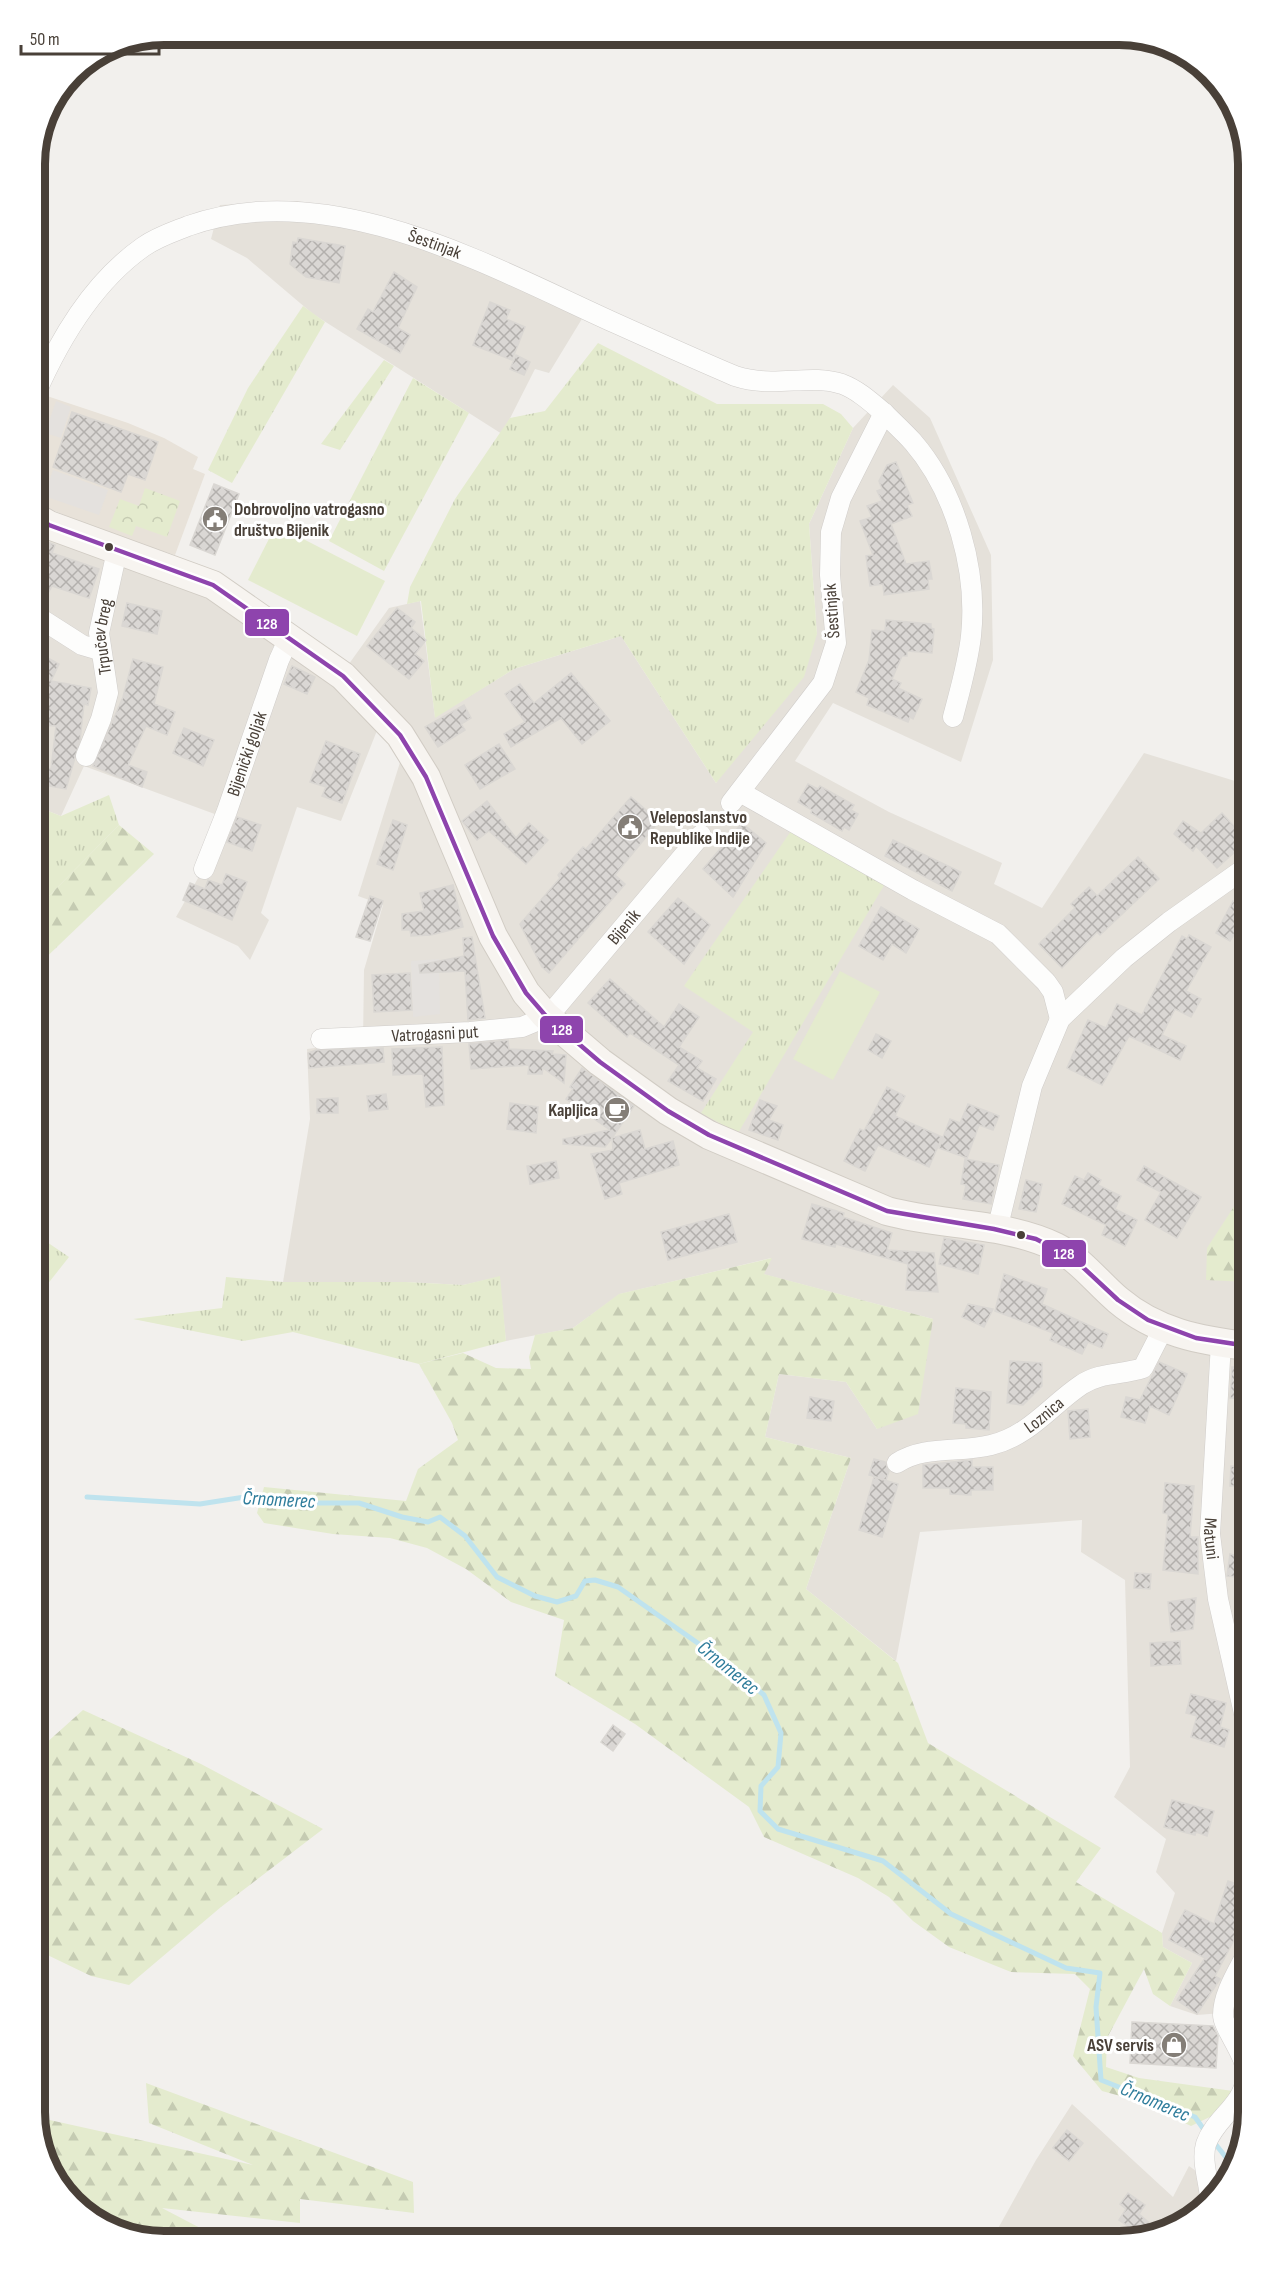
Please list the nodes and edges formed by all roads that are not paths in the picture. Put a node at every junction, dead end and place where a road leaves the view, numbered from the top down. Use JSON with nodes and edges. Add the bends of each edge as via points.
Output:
{"nodes":[{"id":1,"x":45,"y":376,"type":"edge"},
{"id":2,"x":884,"y":413,"type":"junction"},
{"id":3,"x":45,"y":521,"type":"edge"},
{"id":4,"x":117,"y":551,"type":"junction"},
{"id":5,"x":45,"y":621,"type":"edge"},
{"id":6,"x":289,"y":638,"type":"junction"},
{"id":7,"x":99,"y":650,"type":"junction"},
{"id":8,"x":953,"y":717,"type":"dead end"},
{"id":9,"x":86,"y":756,"type":"dead end"},
{"id":10,"x":701,"y":835,"type":"dead end"},
{"id":11,"x":204,"y":869,"type":"dead end"},
{"id":12,"x":1238,"y":873,"type":"edge"},
{"id":13,"x":545,"y":1016,"type":"junction"},
{"id":14,"x":1060,"y":1019,"type":"junction"},
{"id":15,"x":321,"y":1039,"type":"dead end"},
{"id":16,"x":997,"y":1230,"type":"junction"},
{"id":17,"x":1163,"y":1329,"type":"junction"},
{"id":18,"x":1235,"y":1345,"type":"edge"},
{"id":19,"x":897,"y":1463,"type":"dead end"},
{"id":20,"x":1238,"y":1687,"type":"edge"},
{"id":21,"x":1238,"y":1972,"type":"edge"},
{"id":22,"x":1238,"y":2050,"type":"edge"},
{"id":23,"x":1238,"y":2099,"type":"edge"},
{"id":24,"x":1209,"y":2189,"type":"edge"}],
"edges":[{"from":1,"to":2,"type":"street","name":"Šestinjak","via":[[69,327],[127,259],[167,234],[195,223],[224,215],[280,210],[337,216],[380,226],[506,273],[735,376],[767,383],[842,384]]},
{"from":2,"to":8,"type":"street","name":"Šestinjak","via":[[914,442],[932,468],[948,495],[962,538],[970,585],[971,634]]},
{"from":2,"to":14,"type":"street","name":"Šestinjak","via":[[841,498],[831,532],[836,643],[823,683],[736,797],[998,934],[1046,982],[1053,992]]},
{"from":3,"to":4,"type":"main road"},
{"from":4,"to":6,"type":"main road","via":[[213,585]]},
{"from":4,"to":7,"type":"street","name":"Trpučev breg","via":[[100,621]]},
{"from":5,"to":7,"type":"street","via":[[82,645]]},
{"from":6,"to":11,"type":"street","name":"Bijenički goljak"},
{"from":6,"to":13,"type":"main road","via":[[343,676],[400,735],[426,777],[493,936],[526,993]]},
{"from":7,"to":9,"type":"street","name":"Trpučev breg","via":[[108,693]]},
{"from":10,"to":13,"type":"street","name":"Bijenik"},
{"from":12,"to":14,"type":"street","via":[[1133,951]]},
{"from":13,"to":15,"type":"street","name":"Vatrogasni put","via":[[522,1027],[504,1029]]},
{"from":13,"to":16,"type":"main road","via":[[619,1076],[709,1135],[887,1211],[918,1220]]},
{"from":14,"to":16,"type":"street","via":[[1032,1086]]},
{"from":16,"to":17,"type":"main road","via":[[1058,1248],[1119,1301]]},
{"from":17,"to":18,"type":"main road"},
{"from":17,"to":19,"type":"street","name":"Loznica","via":[[1143,1368],[1090,1380],[1033,1426],[1011,1438],[988,1446],[919,1453]]},
{"from":18,"to":20,"type":"street","name":"Matuni","via":[[1210,1534],[1218,1599]]},
{"from":21,"to":22,"type":"street","via":[[1223,2017]]},
{"from":23,"to":24,"type":"street","via":[[1209,2138]]}]}
